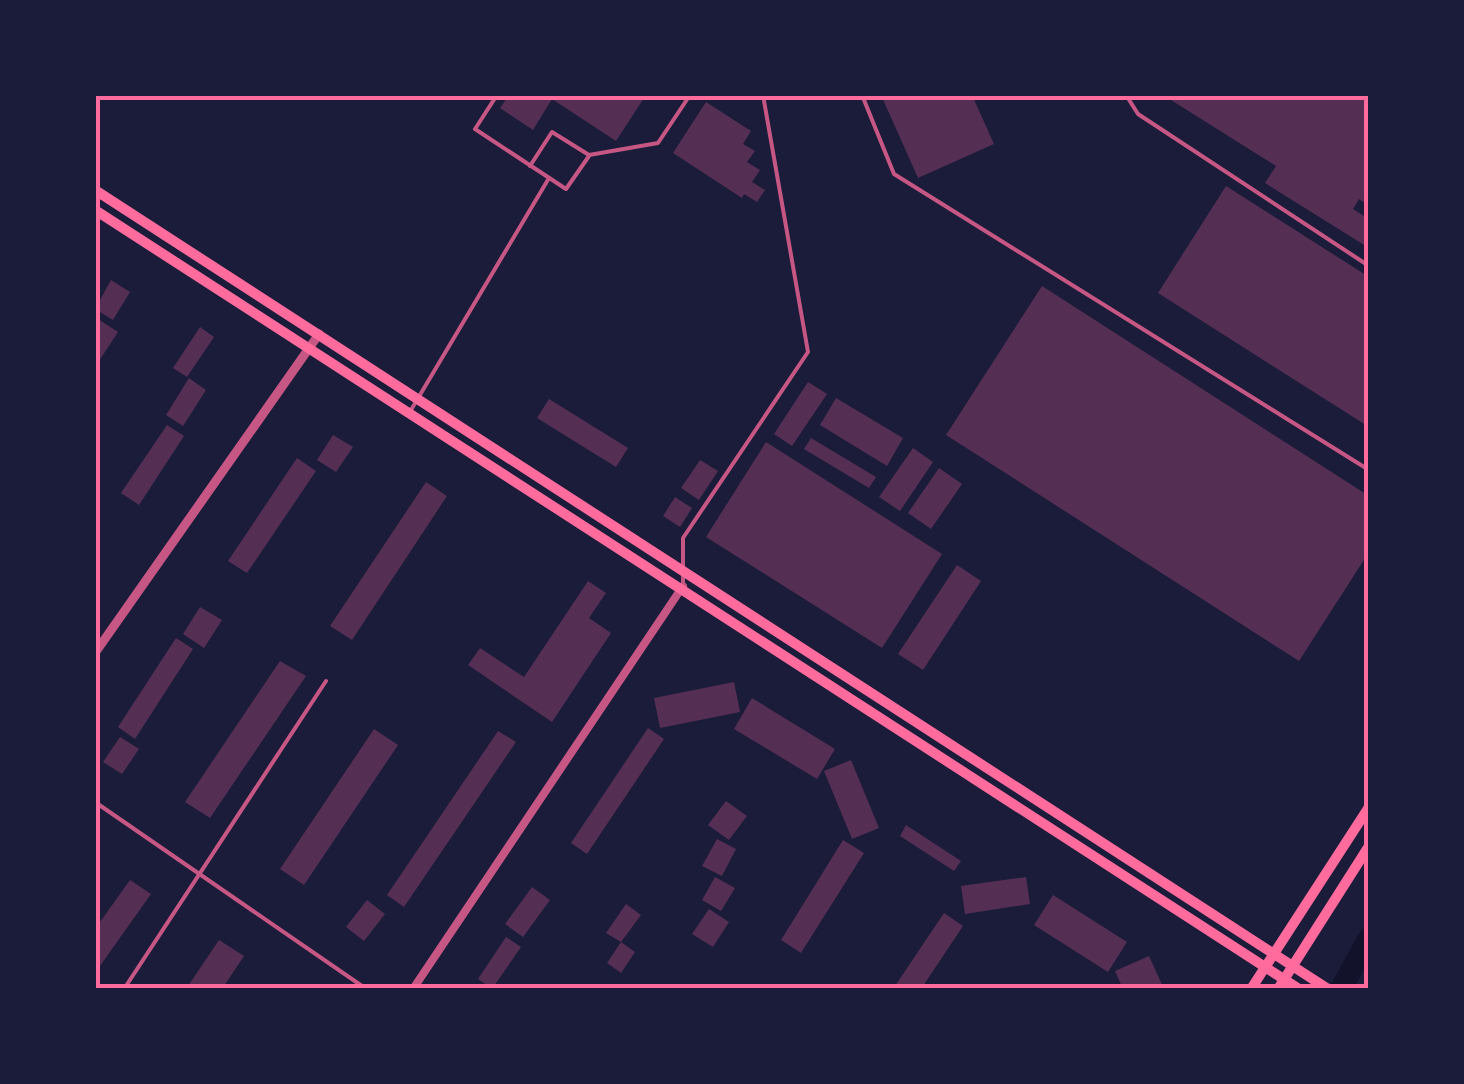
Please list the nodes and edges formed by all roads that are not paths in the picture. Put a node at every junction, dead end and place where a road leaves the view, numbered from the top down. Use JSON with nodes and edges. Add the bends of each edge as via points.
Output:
{"nodes":[{"id":1,"x":497,"y":95,"type":"edge"},
{"id":2,"x":690,"y":95,"type":"edge"},
{"id":3,"x":763,"y":95,"type":"edge"},
{"id":4,"x":862,"y":95,"type":"edge"},
{"id":5,"x":1126,"y":95,"type":"edge"},
{"id":6,"x":589,"y":156,"type":"junction"},
{"id":7,"x":530,"y":166,"type":"junction"},
{"id":8,"x":549,"y":178,"type":"junction"},
{"id":9,"x":95,"y":190,"type":"edge"},
{"id":10,"x":95,"y":210,"type":"edge"},
{"id":11,"x":1369,"y":266,"type":"edge"},
{"id":12,"x":320,"y":334,"type":"junction"},
{"id":13,"x":309,"y":350,"type":"junction"},
{"id":14,"x":418,"y":398,"type":"junction"},
{"id":15,"x":409,"y":413,"type":"junction"},
{"id":16,"x":1369,"y":470,"type":"edge"},
{"id":17,"x":682,"y":568,"type":"junction"},
{"id":18,"x":682,"y":586,"type":"junction"},
{"id":19,"x":95,"y":654,"type":"edge"},
{"id":20,"x":326,"y":681,"type":"dead end"},
{"id":21,"x":95,"y":802,"type":"edge"},
{"id":22,"x":1369,"y":807,"type":"edge"},
{"id":23,"x":1369,"y":846,"type":"edge"},
{"id":24,"x":197,"y":873,"type":"junction"},
{"id":25,"x":1275,"y":952,"type":"junction"},
{"id":26,"x":1294,"y":965,"type":"junction"},
{"id":27,"x":1266,"y":966,"type":"junction"},
{"id":28,"x":362,"y":986,"type":"dead end"},
{"id":29,"x":1282,"y":986,"type":"edge"},
{"id":30,"x":124,"y":989,"type":"edge"},
{"id":31,"x":413,"y":989,"type":"edge"},
{"id":32,"x":1251,"y":989,"type":"edge"},
{"id":33,"x":1299,"y":989,"type":"edge"},
{"id":34,"x":1328,"y":989,"type":"edge"}],
"edges":[{"from":1,"to":7,"type":"lane","via":[[475,129]]},
{"from":2,"to":6,"type":"lane","via":[[658,143]]},
{"from":3,"to":17,"type":"lane","via":[[808,352],[682,538]]},
{"from":4,"to":16,"type":"lane","via":[[894,174]]},
{"from":5,"to":11,"type":"lane","via":[[1138,114]]},
{"from":6,"to":7,"type":"lane","via":[[552,132]]},
{"from":6,"to":8,"type":"lane","via":[[566,189]]},
{"from":7,"to":8,"type":"lane"},
{"from":8,"to":14,"type":"lane"},
{"from":9,"to":12,"type":"main road"},
{"from":10,"to":13,"type":"main road"},
{"from":12,"to":13,"type":"street"},
{"from":12,"to":14,"type":"main road"},
{"from":13,"to":15,"type":"main road"},
{"from":13,"to":19,"type":"street"},
{"from":14,"to":15,"type":"lane"},
{"from":14,"to":17,"type":"main road"},
{"from":15,"to":18,"type":"main road"},
{"from":17,"to":18,"type":"lane"},
{"from":17,"to":25,"type":"main road"},
{"from":18,"to":27,"type":"main road"},
{"from":18,"to":31,"type":"street"},
{"from":20,"to":24,"type":"lane"},
{"from":21,"to":24,"type":"lane"},
{"from":22,"to":25,"type":"main road"},
{"from":23,"to":26,"type":"main road"},
{"from":24,"to":28,"type":"lane"},
{"from":24,"to":30,"type":"lane"},
{"from":25,"to":26,"type":"main road"},
{"from":25,"to":27,"type":"main road"},
{"from":26,"to":29,"type":"main road"},
{"from":26,"to":34,"type":"main road"},
{"from":27,"to":29,"type":"main road"},
{"from":27,"to":32,"type":"main road"},
{"from":29,"to":33,"type":"main road"}]}
